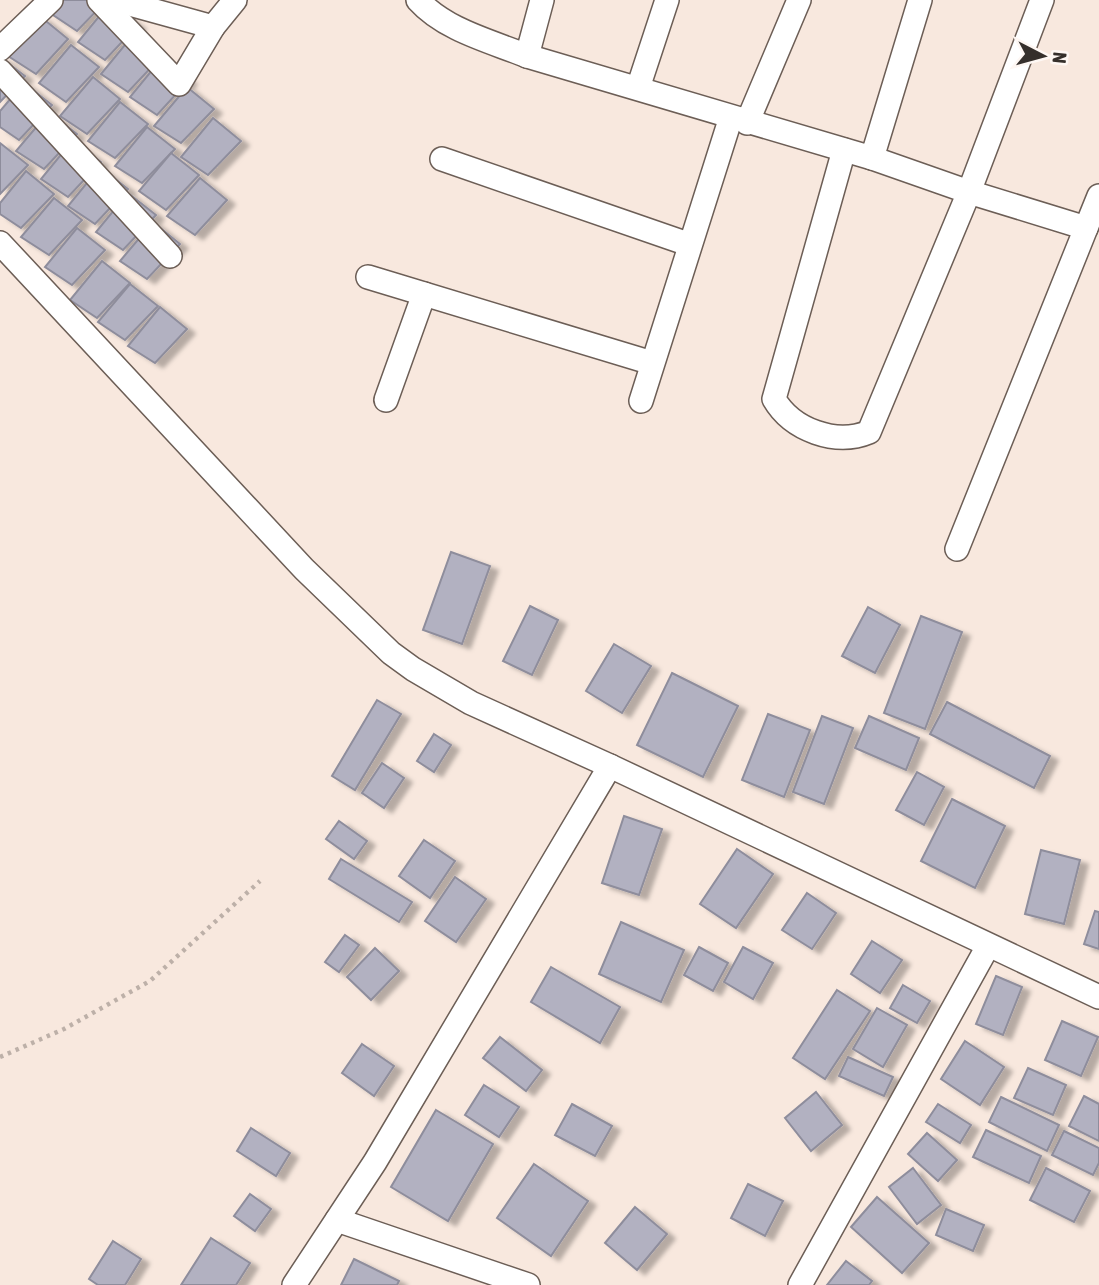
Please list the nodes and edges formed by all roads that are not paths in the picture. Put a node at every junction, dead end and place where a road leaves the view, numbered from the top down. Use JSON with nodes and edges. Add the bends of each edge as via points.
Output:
{"nodes":[{"id":1,"x":51,"y":0,"type":"edge"},
{"id":2,"x":99,"y":0,"type":"edge"},
{"id":3,"x":115,"y":0,"type":"edge"},
{"id":4,"x":235,"y":0,"type":"edge"},
{"id":5,"x":418,"y":0,"type":"edge"},
{"id":6,"x":542,"y":0,"type":"edge"},
{"id":7,"x":667,"y":0,"type":"edge"},
{"id":8,"x":799,"y":0,"type":"edge"},
{"id":9,"x":920,"y":0,"type":"edge"},
{"id":10,"x":1042,"y":0,"type":"edge"},
{"id":11,"x":213,"y":27,"type":"junction"},
{"id":12,"x":5,"y":38,"type":"edge"},
{"id":13,"x":527,"y":56,"type":"junction"},
{"id":14,"x":0,"y":71,"type":"edge"},
{"id":15,"x":638,"y":88,"type":"junction"},
{"id":16,"x":739,"y":120,"type":"junction"},
{"id":17,"x":844,"y":150,"type":"junction"},
{"id":18,"x":872,"y":158,"type":"junction"},
{"id":19,"x":442,"y":159,"type":"dead end"},
{"id":20,"x":969,"y":192,"type":"junction"},
{"id":21,"x":1099,"y":197,"type":"edge"},
{"id":22,"x":1086,"y":228,"type":"junction"},
{"id":23,"x":0,"y":243,"type":"edge"},
{"id":24,"x":688,"y":244,"type":"junction"},
{"id":25,"x":170,"y":256,"type":"dead end"},
{"id":26,"x":368,"y":277,"type":"dead end"},
{"id":27,"x":424,"y":294,"type":"junction"},
{"id":28,"x":652,"y":363,"type":"junction"},
{"id":29,"x":386,"y":400,"type":"dead end"},
{"id":30,"x":641,"y":401,"type":"dead end"},
{"id":31,"x":957,"y":549,"type":"dead end"},
{"id":32,"x":610,"y":766,"type":"junction"},
{"id":33,"x":988,"y":946,"type":"junction"},
{"id":34,"x":1099,"y":997,"type":"edge"},
{"id":35,"x":337,"y":1220,"type":"junction"},
{"id":36,"x":294,"y":1285,"type":"edge"},
{"id":37,"x":528,"y":1285,"type":"edge"},
{"id":38,"x":800,"y":1285,"type":"edge"}],
"edges":[{"from":1,"to":12,"type":"street"},
{"from":2,"to":11,"type":"street","via":[[179,84]]},
{"from":3,"to":11,"type":"street"},
{"from":4,"to":11,"type":"street"},
{"from":5,"to":13,"type":"street","via":[[446,23]]},
{"from":6,"to":13,"type":"street"},
{"from":7,"to":15,"type":"street"},
{"from":8,"to":16,"type":"street"},
{"from":9,"to":18,"type":"street"},
{"from":10,"to":20,"type":"street"},
{"from":13,"to":15,"type":"street"},
{"from":14,"to":25,"type":"street"},
{"from":15,"to":16,"type":"street"},
{"from":16,"to":17,"type":"street"},
{"from":16,"to":24,"type":"street"},
{"from":17,"to":18,"type":"street"},
{"from":17,"to":20,"type":"street","via":[[774,399],[788,417],[831,438],[869,432]]},
{"from":18,"to":20,"type":"street"},
{"from":19,"to":24,"type":"street"},
{"from":20,"to":22,"type":"street"},
{"from":21,"to":22,"type":"street"},
{"from":22,"to":31,"type":"street"},
{"from":23,"to":32,"type":"street","via":[[304,569],[391,653],[471,703]]},
{"from":24,"to":28,"type":"street"},
{"from":26,"to":27,"type":"street"},
{"from":27,"to":28,"type":"street"},
{"from":27,"to":29,"type":"street"},
{"from":28,"to":30,"type":"street"},
{"from":32,"to":33,"type":"street"},
{"from":32,"to":35,"type":"street"},
{"from":33,"to":34,"type":"street"},
{"from":33,"to":38,"type":"street"},
{"from":35,"to":36,"type":"street"},
{"from":35,"to":37,"type":"street"}]}
